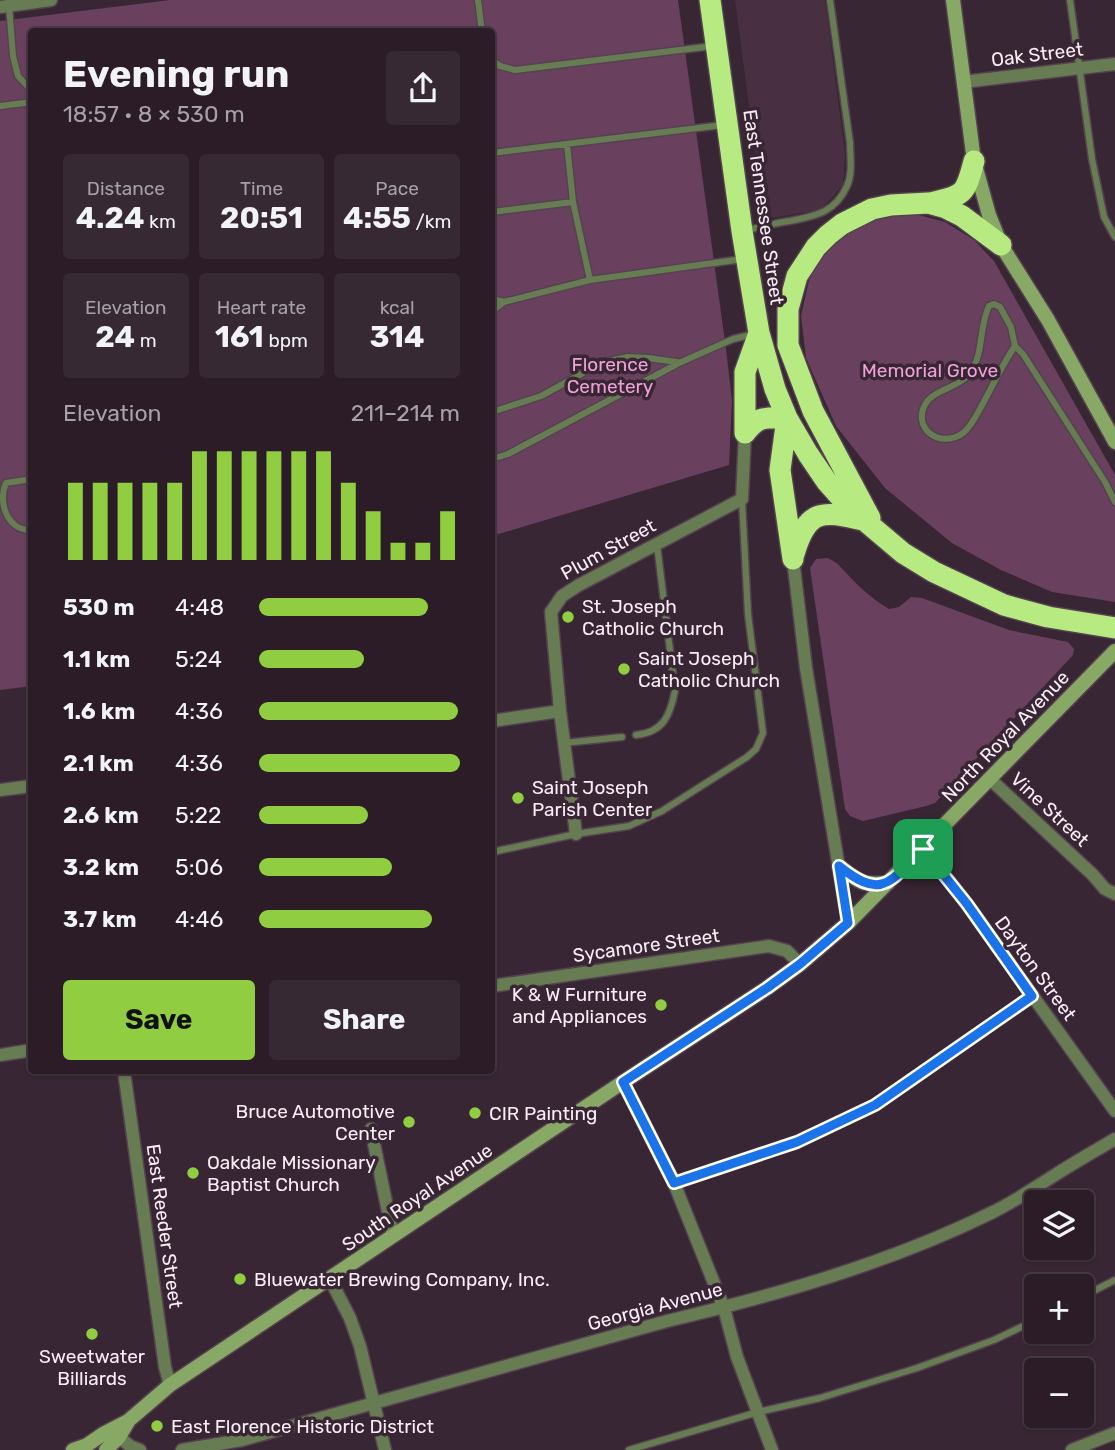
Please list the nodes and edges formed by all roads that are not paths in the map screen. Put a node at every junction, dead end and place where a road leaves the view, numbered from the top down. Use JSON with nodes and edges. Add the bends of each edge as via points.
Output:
{"nodes":[{"id":1,"x":51,"y":0,"type":"edge"},
{"id":2,"x":478,"y":0,"type":"edge"},
{"id":3,"x":710,"y":0,"type":"edge"},
{"id":4,"x":830,"y":0,"type":"edge"},
{"id":5,"x":953,"y":0,"type":"edge"},
{"id":6,"x":1070,"y":0,"type":"edge"},
{"id":7,"x":5,"y":6,"type":"edge"},
{"id":8,"x":11,"y":24,"type":"junction"},
{"id":9,"x":0,"y":26,"type":"edge"},
{"id":10,"x":482,"y":28,"type":"edge"},
{"id":11,"x":717,"y":46,"type":"junction"},
{"id":12,"x":495,"y":62,"type":"edge"},
{"id":13,"x":1115,"y":64,"type":"edge"},
{"id":14,"x":1079,"y":68,"type":"junction"},
{"id":15,"x":963,"y":82,"type":"junction"},
{"id":16,"x":28,"y":87,"type":"edge"},
{"id":17,"x":28,"y":102,"type":"edge"},
{"id":18,"x":0,"y":106,"type":"edge"},
{"id":19,"x":728,"y":125,"type":"junction"},
{"id":20,"x":567,"y":144,"type":"junction"},
{"id":21,"x":495,"y":153,"type":"edge"},
{"id":22,"x":974,"y":161,"type":"junction"},
{"id":23,"x":573,"y":202,"type":"junction"},
{"id":24,"x":928,"y":203,"type":"junction"},
{"id":25,"x":495,"y":212,"type":"edge"},
{"id":26,"x":742,"y":231,"type":"junction"},
{"id":27,"x":1115,"y":237,"type":"edge"},
{"id":28,"x":1001,"y":245,"type":"junction"},
{"id":29,"x":748,"y":258,"type":"junction"},
{"id":30,"x":590,"y":280,"type":"junction"},
{"id":31,"x":495,"y":300,"type":"edge"},
{"id":32,"x":504,"y":302,"type":"junction"},
{"id":33,"x":495,"y":309,"type":"edge"},
{"id":34,"x":760,"y":333,"type":"junction"},
{"id":35,"x":1015,"y":346,"type":"junction"},
{"id":36,"x":679,"y":363,"type":"junction"},
{"id":37,"x":495,"y":411,"type":"edge"},
{"id":38,"x":787,"y":418,"type":"junction"},
{"id":39,"x":745,"y":433,"type":"junction"},
{"id":40,"x":1115,"y":442,"type":"edge"},
{"id":41,"x":495,"y":458,"type":"edge"},
{"id":42,"x":28,"y":480,"type":"edge"},
{"id":43,"x":741,"y":499,"type":"junction"},
{"id":44,"x":1115,"y":502,"type":"edge"},
{"id":45,"x":870,"y":526,"type":"junction"},
{"id":46,"x":28,"y":530,"type":"edge"},
{"id":47,"x":657,"y":544,"type":"junction"},
{"id":48,"x":793,"y":559,"type":"junction"},
{"id":49,"x":1115,"y":628,"type":"edge"},
{"id":50,"x":1115,"y":651,"type":"edge"},
{"id":51,"x":560,"y":710,"type":"junction"},
{"id":52,"x":495,"y":721,"type":"edge"},
{"id":53,"x":636,"y":735,"type":"dead end"},
{"id":54,"x":622,"y":737,"type":"dead end"},
{"id":55,"x":564,"y":743,"type":"junction"},
{"id":56,"x":990,"y":779,"type":"junction"},
{"id":57,"x":28,"y":786,"type":"edge"},
{"id":58,"x":0,"y":790,"type":"edge"},
{"id":59,"x":576,"y":834,"type":"junction"},
{"id":60,"x":923,"y":849,"type":"junction"},
{"id":61,"x":495,"y":851,"type":"edge"},
{"id":62,"x":839,"y":866,"type":"junction"},
{"id":63,"x":888,"y":883,"type":"junction"},
{"id":64,"x":1115,"y":894,"type":"edge"},
{"id":65,"x":848,"y":923,"type":"junction"},
{"id":66,"x":800,"y":964,"type":"junction"},
{"id":67,"x":495,"y":986,"type":"edge"},
{"id":68,"x":1032,"y":996,"type":"junction"},
{"id":69,"x":28,"y":1051,"type":"edge"},
{"id":70,"x":0,"y":1055,"type":"edge"},
{"id":71,"x":124,"y":1074,"type":"edge"},
{"id":72,"x":623,"y":1082,"type":"junction"},
{"id":73,"x":1115,"y":1111,"type":"edge"},
{"id":74,"x":370,"y":1129,"type":"dead end"},
{"id":75,"x":1115,"y":1139,"type":"edge"},
{"id":76,"x":674,"y":1183,"type":"junction"},
{"id":77,"x":393,"y":1236,"type":"junction"},
{"id":78,"x":330,"y":1279,"type":"junction"},
{"id":79,"x":1115,"y":1280,"type":"edge"},
{"id":80,"x":1094,"y":1291,"type":"edge"},
{"id":81,"x":724,"y":1308,"type":"junction"},
{"id":82,"x":1024,"y":1326,"type":"edge"},
{"id":83,"x":170,"y":1385,"type":"junction"},
{"id":84,"x":374,"y":1403,"type":"junction"},
{"id":85,"x":758,"y":1412,"type":"junction"},
{"id":86,"x":128,"y":1421,"type":"junction"},
{"id":87,"x":1115,"y":1433,"type":"edge"},
{"id":88,"x":119,"y":1437,"type":"junction"},
{"id":89,"x":73,"y":1450,"type":"edge"},
{"id":90,"x":106,"y":1450,"type":"edge"},
{"id":91,"x":141,"y":1450,"type":"edge"},
{"id":92,"x":182,"y":1450,"type":"edge"},
{"id":93,"x":385,"y":1450,"type":"edge"},
{"id":94,"x":629,"y":1450,"type":"edge"},
{"id":95,"x":772,"y":1450,"type":"edge"},
{"id":96,"x":1072,"y":1450,"type":"edge"}],
"edges":[{"from":1,"to":7,"type":"street"},
{"from":2,"to":10,"type":"lane"},
{"from":3,"to":11,"type":"highway","name":"East Tennessee Street"},
{"from":4,"to":26,"type":"lane","via":[[850,143],[848,185],[822,214]]},
{"from":5,"to":15,"type":"street"},
{"from":6,"to":14,"type":"lane"},
{"from":7,"to":8,"type":"lane"},
{"from":8,"to":9,"type":"lane"},
{"from":8,"to":16,"type":"lane","via":[[18,76]]},
{"from":11,"to":12,"type":"lane","via":[[515,70]]},
{"from":11,"to":19,"type":"highway","name":"East Tennessee Street"},
{"from":13,"to":14,"type":"street","name":"Oak Street"},
{"from":14,"to":15,"type":"street","name":"Oak Street"},
{"from":14,"to":27,"type":"lane","via":[[1104,217]]},
{"from":15,"to":22,"type":"street"},
{"from":17,"to":18,"type":"lane"},
{"from":19,"to":20,"type":"lane"},
{"from":19,"to":26,"type":"highway","name":"East Tennessee Street"},
{"from":20,"to":21,"type":"lane"},
{"from":20,"to":23,"type":"lane"},
{"from":22,"to":24,"type":"highway","via":[[967,186],[954,198]]},
{"from":22,"to":28,"type":"street"},
{"from":23,"to":25,"type":"lane"},
{"from":23,"to":30,"type":"lane"},
{"from":24,"to":28,"type":"highway","via":[[962,216]]},
{"from":24,"to":45,"type":"highway","via":[[872,209],[842,224],[806,261],[788,309],[788,345],[813,411]]},
{"from":26,"to":29,"type":"highway","name":"East Tennessee Street"},
{"from":28,"to":40,"type":"street"},
{"from":29,"to":30,"type":"lane"},
{"from":29,"to":34,"type":"highway","name":"East Tennessee Street"},
{"from":30,"to":32,"type":"lane"},
{"from":31,"to":32,"type":"lane"},
{"from":32,"to":33,"type":"lane"},
{"from":34,"to":36,"type":"lane","via":[[733,339]]},
{"from":34,"to":38,"type":"highway","name":"East Tennessee Street"},
{"from":34,"to":39,"type":"highway","via":[[745,372]]},
{"from":35,"to":35,"type":"lane","via":[[1000,307],[989,306],[970,373],[926,404],[922,418],[926,430],[937,439],[950,440],[963,433]]},
{"from":35,"to":44,"type":"lane"},
{"from":36,"to":37,"type":"lane","via":[[638,357],[603,362],[541,396]]},
{"from":36,"to":41,"type":"lane"},
{"from":38,"to":39,"type":"highway","via":[[762,418]]},
{"from":38,"to":45,"type":"highway","name":"East Tennessee Street","via":[[827,482]]},
{"from":38,"to":48,"type":"highway","via":[[780,470]]},
{"from":39,"to":43,"type":"street"},
{"from":42,"to":46,"type":"lane","via":[[6,483],[2,501],[16,526]]},
{"from":43,"to":47,"type":"street","name":"Plum Street"},
{"from":43,"to":59,"type":"lane","via":[[748,614],[763,733],[756,749],[662,811],[629,826]]},
{"from":45,"to":48,"type":"highway","via":[[840,514],[815,517],[800,534]]},
{"from":45,"to":49,"type":"highway","name":"East Tennessee Street","via":[[934,572],[1003,605]]},
{"from":47,"to":51,"type":"street","name":"Plum Street","via":[[562,596],[551,612]]},
{"from":47,"to":53,"type":"lane","via":[[675,691],[672,706],[658,728]]},
{"from":48,"to":62,"type":"street"},
{"from":50,"to":56,"type":"street","name":"North Royal Avenue"},
{"from":51,"to":52,"type":"street"},
{"from":51,"to":55,"type":"street","name":"Plum Street"},
{"from":54,"to":55,"type":"lane"},
{"from":55,"to":59,"type":"street","name":"Plum Street"},
{"from":56,"to":60,"type":"street","name":"North Royal Avenue"},
{"from":56,"to":64,"type":"street","name":"Vine Street"},
{"from":57,"to":58,"type":"street"},
{"from":59,"to":61,"type":"lane"},
{"from":60,"to":63,"type":"street","name":"South Royal Avenue"},
{"from":60,"to":68,"type":"street","name":"Dayton Street"},
{"from":62,"to":63,"type":"street","via":[[860,882]]},
{"from":62,"to":65,"type":"street"},
{"from":63,"to":65,"type":"street","name":"South Royal Avenue"},
{"from":65,"to":66,"type":"street","name":"South Royal Avenue"},
{"from":66,"to":67,"type":"street","name":"Sycamore Street","via":[[787,951],[769,946]]},
{"from":66,"to":72,"type":"street","name":"South Royal Avenue"},
{"from":68,"to":73,"type":"street","name":"Dayton Street"},
{"from":68,"to":76,"type":"lane","via":[[875,1105],[797,1142]]},
{"from":69,"to":70,"type":"street"},
{"from":71,"to":83,"type":"street","name":"East Reeder Street"},
{"from":72,"to":76,"type":"street"},
{"from":72,"to":77,"type":"street","name":"South Royal Avenue"},
{"from":74,"to":77,"type":"street"},
{"from":75,"to":81,"type":"street","name":"Georgia Avenue","via":[[1023,1196],[945,1234],[862,1266]]},
{"from":76,"to":81,"type":"street"},
{"from":77,"to":78,"type":"street","name":"South Royal Avenue"},
{"from":78,"to":83,"type":"street","name":"South Royal Avenue"},
{"from":78,"to":84,"type":"street","via":[[360,1346]]},
{"from":79,"to":80,"type":"lane"},
{"from":81,"to":84,"type":"street","name":"Georgia Avenue"},
{"from":81,"to":85,"type":"street"},
{"from":82,"to":85,"type":"lane","via":[[917,1368]]},
{"from":83,"to":86,"type":"street","name":"South Royal Avenue"},
{"from":84,"to":92,"type":"street","name":"Georgia Avenue","via":[[242,1440]]},
{"from":84,"to":93,"type":"street"},
{"from":85,"to":94,"type":"lane"},
{"from":85,"to":95,"type":"street"},
{"from":86,"to":88,"type":"street","name":"South Royal Avenue"},
{"from":86,"to":89,"type":"street","name":"South Royal Avenue"},
{"from":87,"to":96,"type":"street"},
{"from":88,"to":90,"type":"street","name":"South Royal Avenue"},
{"from":88,"to":91,"type":"street"}]}
